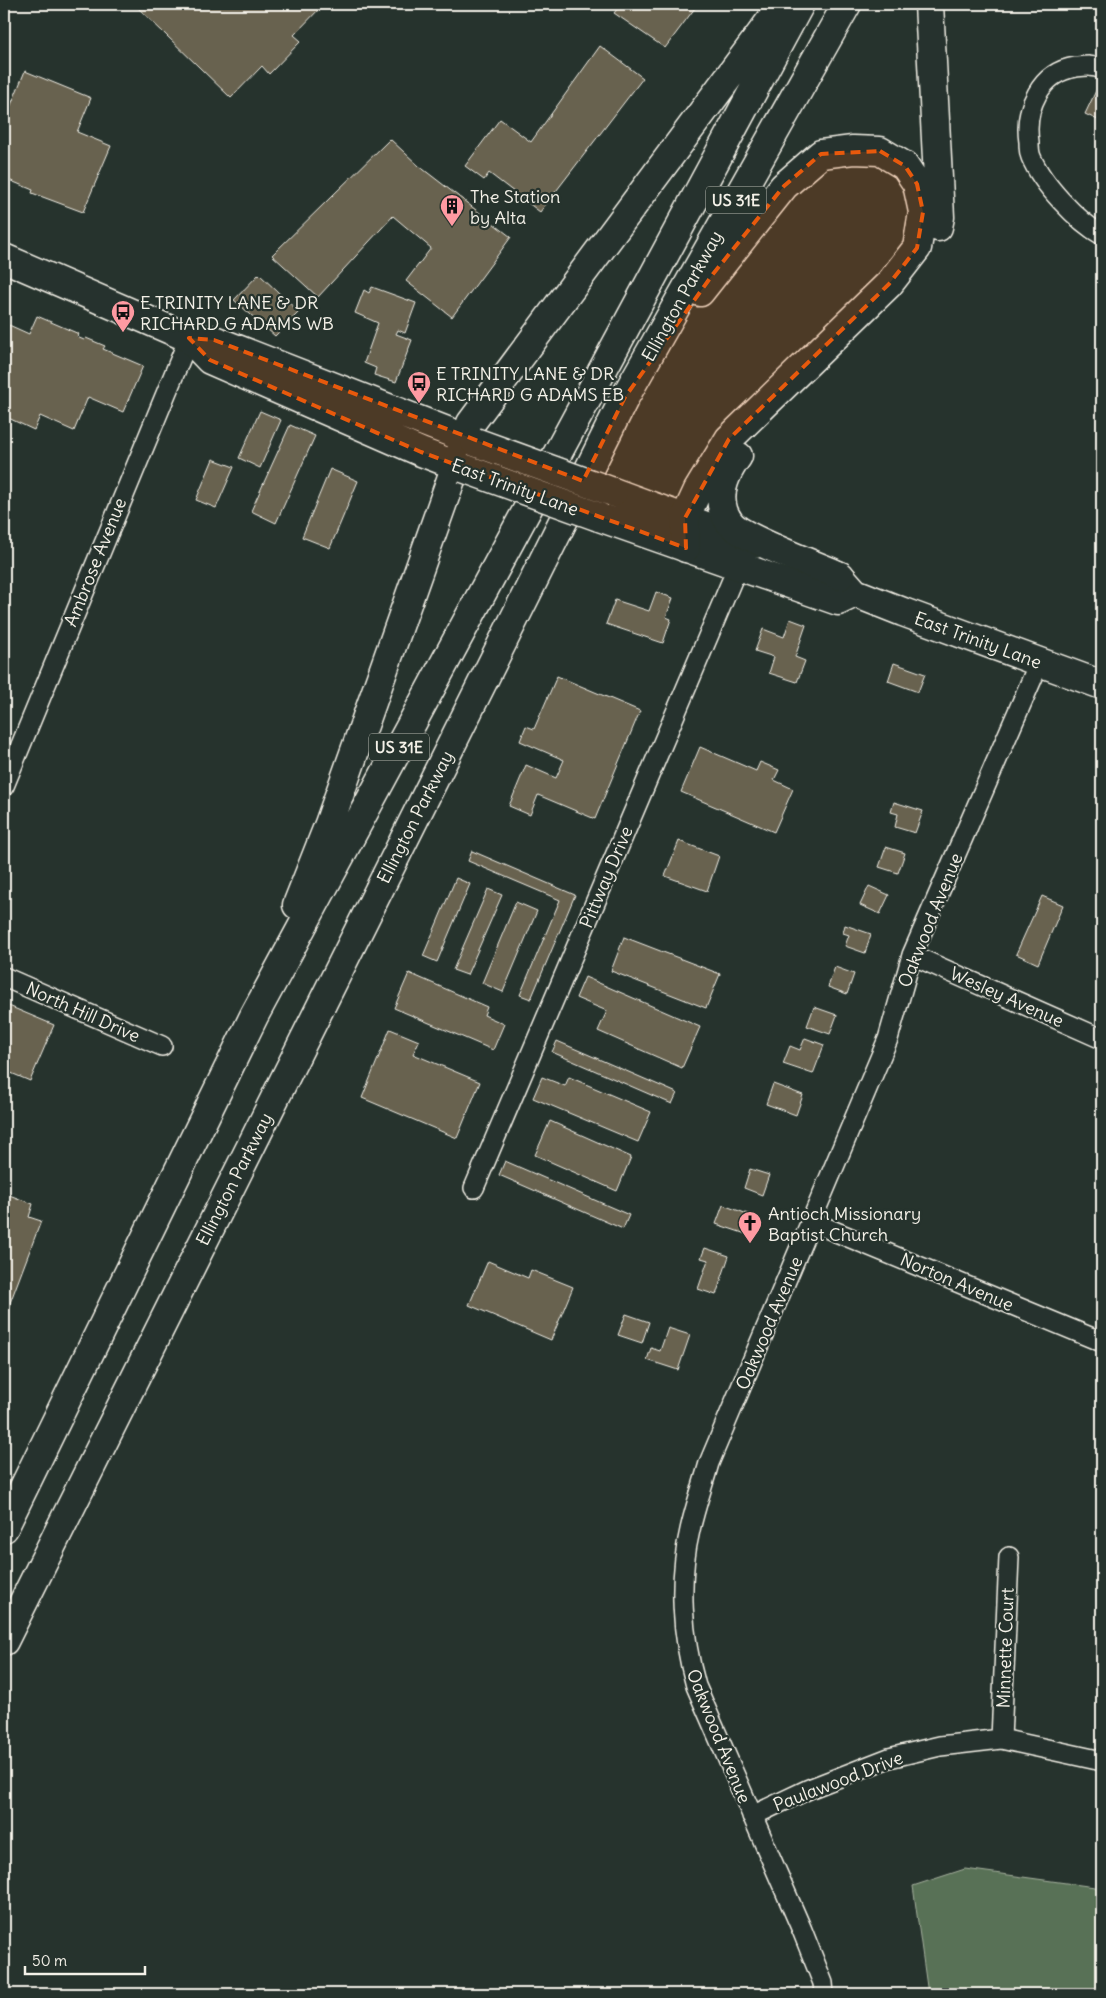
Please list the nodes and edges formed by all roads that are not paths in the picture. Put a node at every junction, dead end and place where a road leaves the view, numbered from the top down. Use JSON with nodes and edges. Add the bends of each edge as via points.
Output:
{"nodes":[{"id":1,"x":783,"y":4,"type":"edge"},
{"id":2,"x":800,"y":4,"type":"edge"},
{"id":3,"x":847,"y":4,"type":"edge"},
{"id":4,"x":929,"y":4,"type":"edge"},
{"id":5,"x":1102,"y":69,"type":"edge"},
{"id":6,"x":1102,"y":235,"type":"edge"},
{"id":7,"x":5,"y":262,"type":"edge"},
{"id":8,"x":188,"y":338,"type":"junction"},
{"id":9,"x":625,"y":397,"type":"junction"},
{"id":10,"x":470,"y":440,"type":"junction"},
{"id":11,"x":459,"y":467,"type":"junction"},
{"id":12,"x":720,"y":494,"type":"junction"},
{"id":13,"x":695,"y":522,"type":"junction"},
{"id":14,"x":686,"y":548,"type":"junction"},
{"id":15,"x":738,"y":566,"type":"junction"},
{"id":16,"x":847,"y":584,"type":"junction"},
{"id":17,"x":1039,"y":663,"type":"junction"},
{"id":18,"x":1102,"y":685,"type":"edge"},
{"id":19,"x":4,"y":786,"type":"edge"},
{"id":20,"x":912,"y":955,"type":"junction"},
{"id":21,"x":4,"y":977,"type":"edge"},
{"id":22,"x":254,"y":1016,"type":"junction"},
{"id":23,"x":1102,"y":1039,"type":"edge"},
{"id":24,"x":162,"y":1046,"type":"dead end"},
{"id":25,"x":474,"y":1188,"type":"dead end"},
{"id":26,"x":812,"y":1222,"type":"junction"},
{"id":27,"x":1102,"y":1342,"type":"edge"},
{"id":28,"x":4,"y":1528,"type":"edge"},
{"id":29,"x":1009,"y":1557,"type":"dead end"},
{"id":30,"x":4,"y":1641,"type":"edge"},
{"id":31,"x":1001,"y":1740,"type":"junction"},
{"id":32,"x":1102,"y":1760,"type":"edge"},
{"id":33,"x":752,"y":1816,"type":"junction"},
{"id":34,"x":824,"y":1994,"type":"edge"}],
"edges":[{"from":1,"to":10,"type":"main road","via":[[487,400],[471,423]]},
{"from":2,"to":22,"type":"main road","name":"Ellington Parkway","number":"US 31E"},
{"from":3,"to":9,"type":"main road","name":"Ellington Parkway","number":"US 31E"},
{"from":4,"to":12,"type":"main road","via":[[940,217],[934,251],[896,299],[744,449],[729,469]]},
{"from":5,"to":6,"type":"street","via":[[1093,65],[1066,68],[1045,83],[1035,96],[1026,126],[1031,156],[1047,185],[1089,228]]},
{"from":7,"to":8,"type":"main road","name":"East Trinity Lane"},
{"from":8,"to":10,"type":"main road","name":"East Trinity Lane","via":[[214,340]]},
{"from":8,"to":11,"type":"main road","name":"East Trinity Lane","via":[[210,360]]},
{"from":8,"to":19,"type":"street","name":"Ambrose Avenue"},
{"from":9,"to":13,"type":"main road","via":[[713,274],[784,186],[821,154],[880,151],[906,166],[917,184],[923,212],[917,248],[889,284],[729,439],[698,490]]},
{"from":9,"to":30,"type":"main road","name":"Ellington Parkway","number":"US 31E"},
{"from":10,"to":11,"type":"main road"},
{"from":10,"to":13,"type":"main road","name":"East Trinity Lane","bridge":true},
{"from":11,"to":14,"type":"main road","name":"East Trinity Lane","bridge":true},
{"from":11,"to":22,"type":"main road","via":[[329,824]]},
{"from":12,"to":13,"type":"main road"},
{"from":12,"to":16,"type":"main road","via":[[730,524]]},
{"from":13,"to":14,"type":"main road"},
{"from":13,"to":16,"type":"main road","name":"East Trinity Lane"},
{"from":14,"to":15,"type":"main road","name":"East Trinity Lane"},
{"from":15,"to":16,"type":"main road","name":"East Trinity Lane","via":[[838,601]]},
{"from":15,"to":25,"type":"street","name":"Pittway Drive"},
{"from":16,"to":17,"type":"main road","name":"East Trinity Lane"},
{"from":17,"to":18,"type":"main road","name":"East Trinity Lane"},
{"from":17,"to":20,"type":"street","name":"Oakwood Avenue"},
{"from":20,"to":23,"type":"street","name":"Wesley Avenue"},
{"from":20,"to":26,"type":"street","name":"Oakwood Avenue","via":[[888,1039]]},
{"from":21,"to":24,"type":"street","name":"North Hill Drive"},
{"from":22,"to":28,"type":"main road","name":"Ellington Parkway","number":"US 31E"},
{"from":26,"to":27,"type":"street","name":"Norton Avenue"},
{"from":26,"to":33,"type":"street","name":"Oakwood Avenue","via":[[710,1463],[689,1531],[682,1589],[689,1662],[696,1686]]},
{"from":29,"to":31,"type":"street","name":"Minnette Court"},
{"from":31,"to":32,"type":"street","name":"Paulawood Drive"},
{"from":31,"to":33,"type":"street","name":"Paulawood Drive","via":[[940,1746],[889,1758],[809,1789]]},
{"from":33,"to":34,"type":"street","name":"Oakwood Avenue","via":[[802,1930],[823,1983]]}]}
